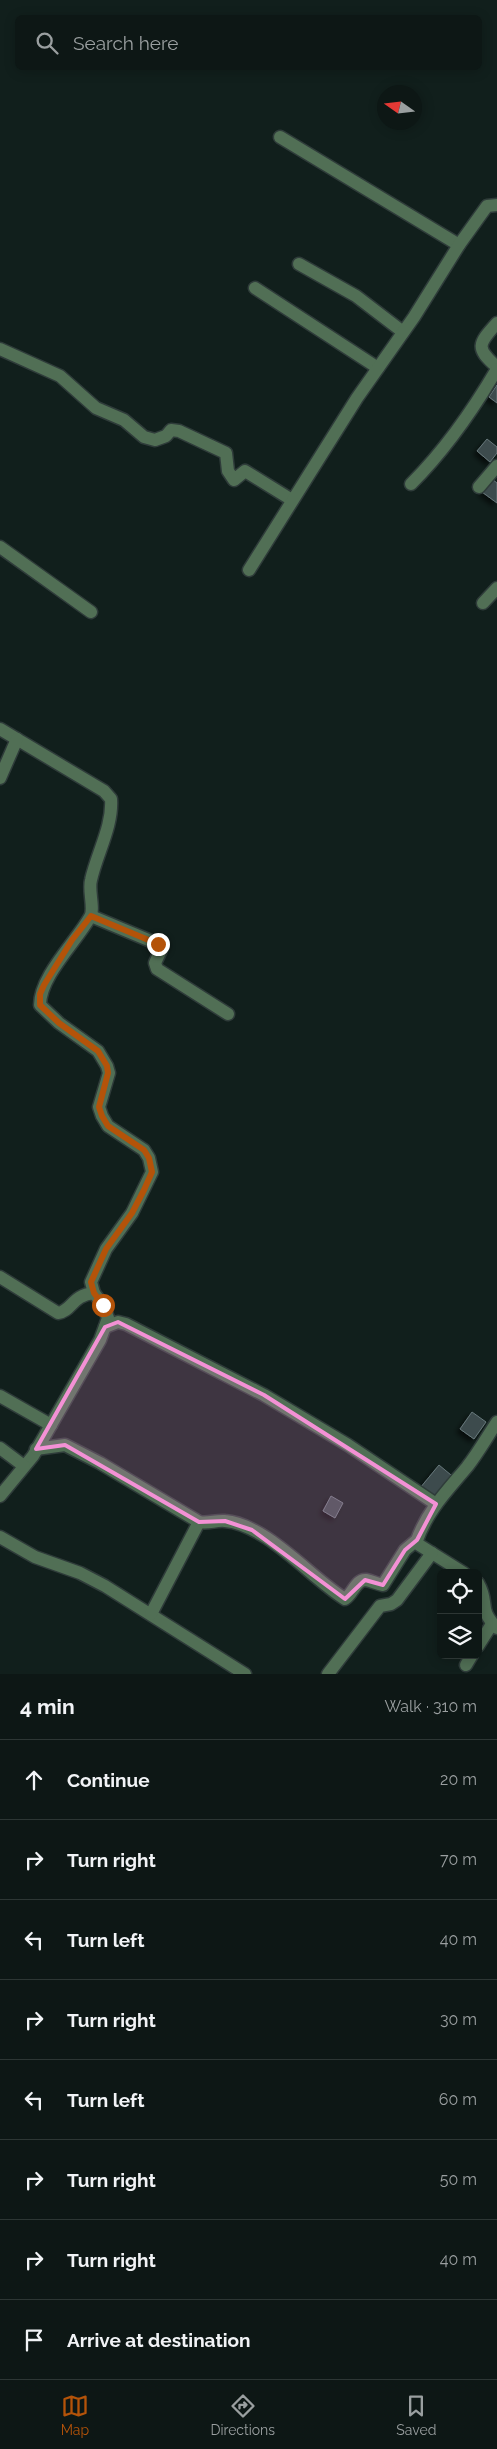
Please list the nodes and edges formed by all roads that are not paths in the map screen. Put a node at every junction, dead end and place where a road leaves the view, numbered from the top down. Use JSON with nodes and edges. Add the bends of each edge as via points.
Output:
{"nodes":[{"id":1,"x":280,"y":137,"type":"dead end"},
{"id":2,"x":497,"y":205,"type":"edge"},
{"id":3,"x":459,"y":245,"type":"junction"},
{"id":4,"x":299,"y":264,"type":"dead end"},
{"id":5,"x":255,"y":288,"type":"dead end"},
{"id":6,"x":497,"y":323,"type":"edge"},
{"id":7,"x":403,"y":332,"type":"junction"},
{"id":8,"x":0,"y":349,"type":"edge"},
{"id":9,"x":378,"y":368,"type":"junction"},
{"id":10,"x":497,"y":368,"type":"edge"},
{"id":11,"x":497,"y":466,"type":"edge"},
{"id":12,"x":411,"y":484,"type":"dead end"},
{"id":13,"x":479,"y":488,"type":"dead end"},
{"id":14,"x":292,"y":500,"type":"junction"},
{"id":15,"x":0,"y":547,"type":"edge"},
{"id":16,"x":249,"y":570,"type":"dead end"},
{"id":17,"x":497,"y":588,"type":"edge"},
{"id":18,"x":483,"y":603,"type":"dead end"},
{"id":19,"x":91,"y":612,"type":"dead end"},
{"id":20,"x":0,"y":730,"type":"edge"},
{"id":21,"x":17,"y":739,"type":"junction"},
{"id":22,"x":0,"y":778,"type":"edge"},
{"id":23,"x":91,"y":916,"type":"junction"},
{"id":24,"x":228,"y":1014,"type":"dead end"},
{"id":25,"x":0,"y":1277,"type":"edge"},
{"id":26,"x":94,"y":1293,"type":"junction"},
{"id":27,"x":104,"y":1327,"type":"junction"},
{"id":28,"x":0,"y":1396,"type":"edge"},
{"id":29,"x":497,"y":1422,"type":"edge"},
{"id":30,"x":51,"y":1424,"type":"junction"},
{"id":31,"x":0,"y":1448,"type":"edge"},
{"id":32,"x":36,"y":1449,"type":"junction"},
{"id":33,"x":24,"y":1466,"type":"junction"},
{"id":34,"x":0,"y":1496,"type":"edge"},
{"id":35,"x":436,"y":1504,"type":"junction"},
{"id":36,"x":198,"y":1522,"type":"junction"},
{"id":37,"x":0,"y":1537,"type":"edge"},
{"id":38,"x":417,"y":1540,"type":"junction"},
{"id":39,"x":432,"y":1553,"type":"junction"},
{"id":40,"x":458,"y":1569,"type":"edge"},
{"id":41,"x":482,"y":1590,"type":"edge"},
{"id":42,"x":482,"y":1608,"type":"edge"},
{"id":43,"x":482,"y":1608,"type":"edge"},
{"id":44,"x":151,"y":1614,"type":"junction"},
{"id":45,"x":496,"y":1627,"type":"edge"},
{"id":46,"x":482,"y":1642,"type":"edge"},
{"id":47,"x":245,"y":1674,"type":"edge"},
{"id":48,"x":328,"y":1674,"type":"edge"}],
"edges":[{"from":1,"to":3,"type":"street"},
{"from":2,"to":3,"type":"street","via":[[487,206]]},
{"from":3,"to":7,"type":"street"},
{"from":4,"to":7,"type":"street","via":[[346,289]]},
{"from":5,"to":9,"type":"street"},
{"from":6,"to":10,"type":"street","via":[[480,348]]},
{"from":7,"to":9,"type":"street"},
{"from":8,"to":14,"type":"street","via":[[60,376],[96,408],[124,420],[144,437],[154,440],[166,436],[171,430],[179,431],[226,453],[228,471],[234,480],[245,471]]},
{"from":9,"to":14,"type":"street"},
{"from":10,"to":12,"type":"street","via":[[479,400]]},
{"from":11,"to":13,"type":"street"},
{"from":14,"to":16,"type":"street"},
{"from":15,"to":19,"type":"street"},
{"from":17,"to":18,"type":"street"},
{"from":20,"to":21,"type":"street"},
{"from":21,"to":22,"type":"street"},
{"from":21,"to":23,"type":"street","via":[[111,798],[108,825],[90,883]]},
{"from":23,"to":24,"type":"street","via":[[158,944],[161,950],[156,969]]},
{"from":23,"to":26,"type":"street","via":[[44,985],[40,1005],[98,1051],[108,1073],[99,1107],[102,1116],[108,1126],[144,1150],[152,1172],[132,1213],[106,1249],[91,1282]]},
{"from":25,"to":26,"type":"street","via":[[58,1313],[81,1295]]},
{"from":26,"to":27,"type":"street","via":[[108,1318]]},
{"from":27,"to":30,"type":"street","via":[[100,1340]]},
{"from":27,"to":35,"type":"street","via":[[118,1322],[126,1324],[264,1395],[348,1444]]},
{"from":28,"to":30,"type":"street"},
{"from":29,"to":35,"type":"street","via":[[469,1465]]},
{"from":30,"to":32,"type":"street"},
{"from":31,"to":33,"type":"street"},
{"from":32,"to":33,"type":"street"},
{"from":32,"to":36,"type":"street","via":[[65,1445]]},
{"from":33,"to":34,"type":"street"},
{"from":35,"to":38,"type":"street"},
{"from":36,"to":38,"type":"street","via":[[225,1521],[252,1530],[290,1554],[346,1599],[358,1583],[365,1580],[383,1585],[405,1550]]},
{"from":36,"to":44,"type":"street"},
{"from":37,"to":44,"type":"street","via":[[35,1557],[80,1573]]},
{"from":38,"to":39,"type":"street","via":[[416,1543]]},
{"from":39,"to":40,"type":"street"},
{"from":39,"to":48,"type":"street","via":[[397,1600],[380,1606]]},
{"from":41,"to":43,"type":"street","via":[[485,1595]]},
{"from":42,"to":45,"type":"street"},
{"from":44,"to":47,"type":"street"},
{"from":45,"to":46,"type":"street"}]}
